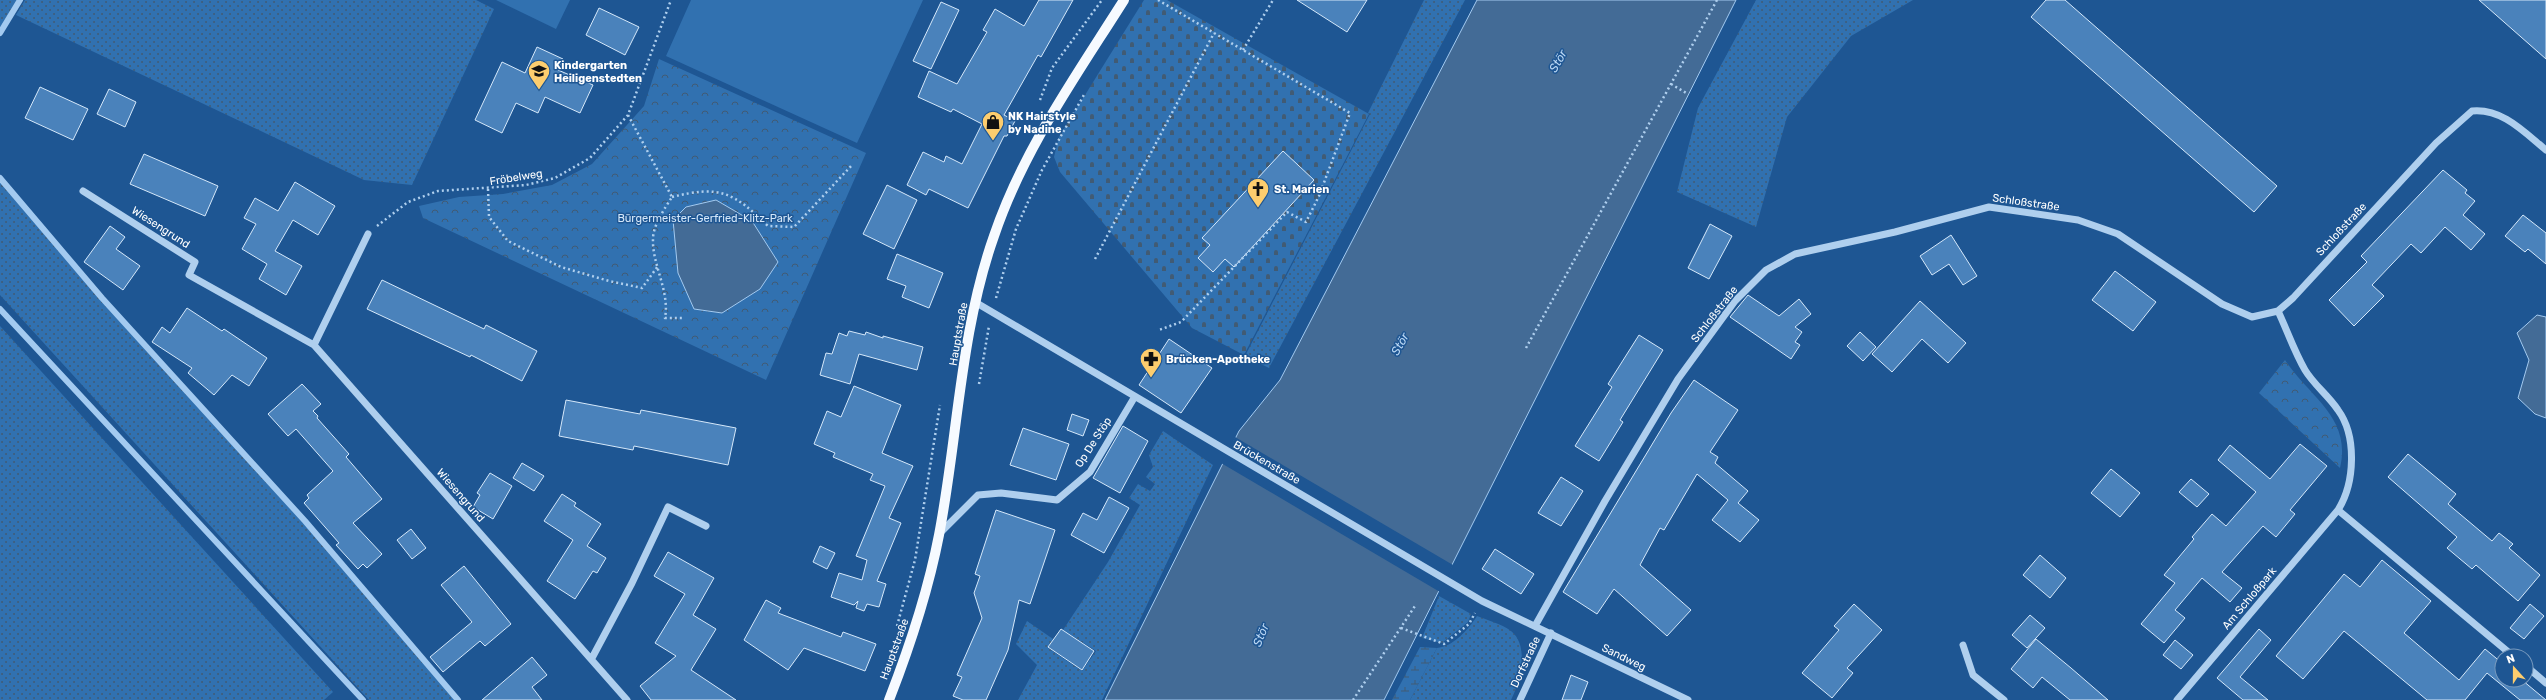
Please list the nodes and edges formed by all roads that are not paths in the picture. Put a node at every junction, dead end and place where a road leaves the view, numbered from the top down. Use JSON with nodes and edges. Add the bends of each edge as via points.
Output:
{"nodes":[{"id":1,"x":1124,"y":0,"type":"edge"},
{"id":2,"x":2546,"y":150,"type":"edge"},
{"id":3,"x":83,"y":191,"type":"dead end"},
{"id":4,"x":368,"y":234,"type":"road end"},
{"id":5,"x":975,"y":302,"type":"junction"},
{"id":6,"x":2278,"y":311,"type":"junction"},
{"id":7,"x":314,"y":345,"type":"junction"},
{"id":8,"x":1134,"y":398,"type":"junction"},
{"id":9,"x":2338,"y":510,"type":"junction"},
{"id":10,"x":706,"y":526,"type":"dead end"},
{"id":11,"x":939,"y":534,"type":"junction"},
{"id":12,"x":1536,"y":626,"type":"junction"},
{"id":13,"x":1551,"y":633,"type":"junction"},
{"id":14,"x":1963,"y":645,"type":"dead end"},
{"id":15,"x":2504,"y":648,"type":"edge"},
{"id":16,"x":592,"y":658,"type":"junction"},
{"id":17,"x":2534,"y":673,"type":"edge"},
{"id":18,"x":2546,"y":683,"type":"edge"},
{"id":19,"x":627,"y":700,"type":"edge"},
{"id":20,"x":889,"y":700,"type":"edge"},
{"id":21,"x":1520,"y":700,"type":"edge"},
{"id":22,"x":1688,"y":700,"type":"edge"},
{"id":23,"x":2004,"y":700,"type":"edge"},
{"id":24,"x":2177,"y":700,"type":"edge"}],
"edges":[{"from":1,"to":5,"type":"main road","name":"Hauptstraße","via":[[1027,155],[994,236]]},
{"from":2,"to":6,"type":"street","name":"Schloßstraße","via":[[2507,119],[2493,112],[2472,111],[2436,144]]},
{"from":3,"to":7,"type":"street","name":"Wiesengrund","via":[[194,262],[189,275]]},
{"from":4,"to":7,"type":"street"},
{"from":5,"to":8,"type":"street","name":"Brückenstraße"},
{"from":5,"to":11,"type":"main road","name":"Hauptstraße"},
{"from":6,"to":9,"type":"street","name":"Am Schloßpark","via":[[2305,370],[2346,423],[2350,479]]},
{"from":6,"to":12,"type":"street","name":"Schloßstraße","via":[[2252,317],[2236,311],[2190,284],[2129,240],[2098,226],[2078,220],[1989,207],[1895,232],[1795,254],[1766,270],[1735,301],[1678,379],[1605,501]]},
{"from":7,"to":16,"type":"street","name":"Wiesengrund"},
{"from":8,"to":11,"type":"street","name":"Op De Stöp","via":[[1090,472],[1057,500],[1001,493],[978,496]]},
{"from":8,"to":12,"type":"street","name":"Brückenstraße","via":[[1482,602]]},
{"from":9,"to":15,"type":"street"},
{"from":9,"to":24,"type":"street","name":"Am Schloßpark"},
{"from":10,"to":16,"type":"street","via":[[668,507],[632,583]]},
{"from":11,"to":20,"type":"main road","name":"Hauptstraße","via":[[912,639]]},
{"from":12,"to":13,"type":"street","name":"Brückenstraße"},
{"from":13,"to":21,"type":"street","name":"Dorfstraße"},
{"from":13,"to":22,"type":"street","name":"Sandweg"},
{"from":14,"to":23,"type":"street","via":[[1973,675]]},
{"from":16,"to":19,"type":"street","name":"Wiesengrund"},
{"from":17,"to":18,"type":"street"}]}
